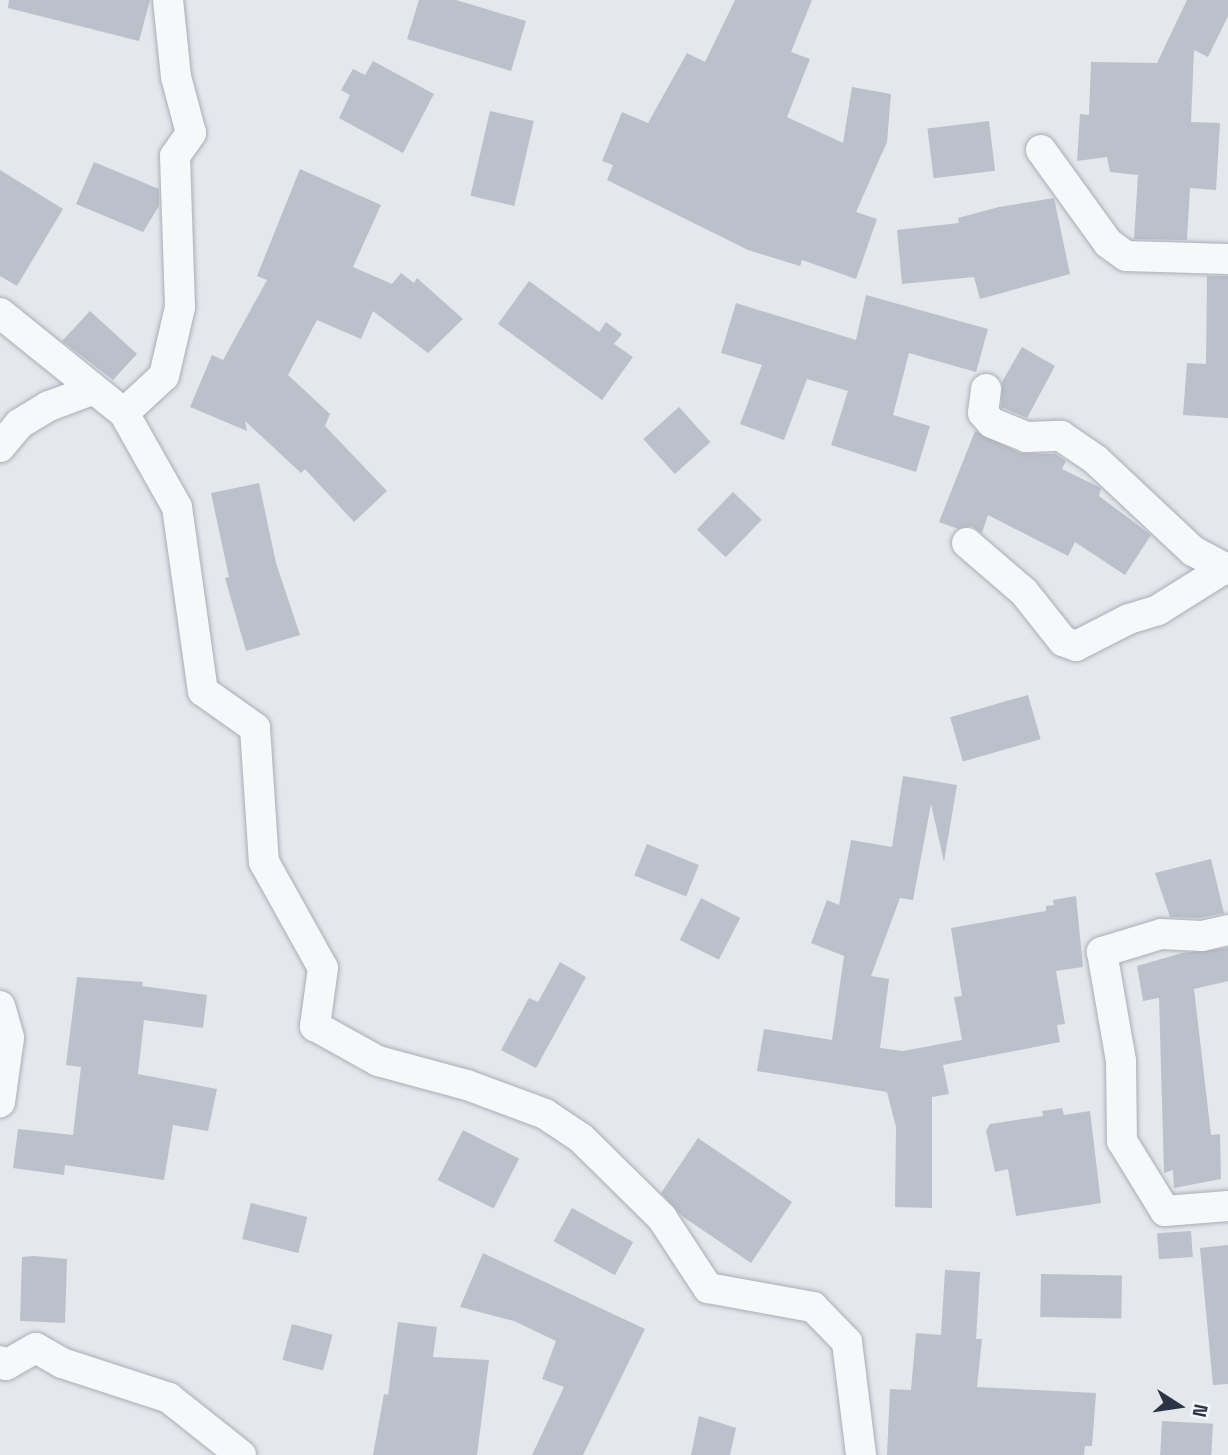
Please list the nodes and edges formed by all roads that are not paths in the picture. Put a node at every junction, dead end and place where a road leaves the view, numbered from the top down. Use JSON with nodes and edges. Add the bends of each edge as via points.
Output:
{"nodes":[{"id":1,"x":168,"y":0,"type":"edge"},
{"id":2,"x":1041,"y":150,"type":"dead end"},
{"id":3,"x":1228,"y":259,"type":"edge"},
{"id":4,"x":0,"y":313,"type":"edge"},
{"id":5,"x":985,"y":388,"type":"dead end"},
{"id":6,"x":92,"y":390,"type":"junction"},
{"id":7,"x":124,"y":413,"type":"junction"},
{"id":8,"x":0,"y":447,"type":"edge"},
{"id":9,"x":967,"y":544,"type":"dead end"},
{"id":10,"x":1226,"y":569,"type":"edge"},
{"id":11,"x":1228,"y":930,"type":"edge"},
{"id":12,"x":0,"y":1006,"type":"edge"},
{"id":13,"x":0,"y":1102,"type":"edge"},
{"id":14,"x":1228,"y":1206,"type":"edge"},
{"id":15,"x":0,"y":1362,"type":"edge"},
{"id":16,"x":241,"y":1455,"type":"edge"},
{"id":17,"x":861,"y":1455,"type":"edge"}],
"edges":[{"from":1,"to":7,"type":"street","via":[[176,77],[191,133],[175,156],[180,307],[164,376]]},
{"from":2,"to":3,"type":"street","via":[[1108,243],[1126,256]]},
{"from":4,"to":6,"type":"street"},
{"from":5,"to":10,"type":"street","via":[[983,413],[992,423],[1027,437],[1061,436],[1096,460],[1193,551]]},
{"from":6,"to":7,"type":"street"},
{"from":6,"to":8,"type":"street","via":[[19,424]]},
{"from":7,"to":17,"type":"street","via":[[177,507],[203,691],[255,728],[264,862],[323,968],[315,1026],[378,1061],[467,1085],[545,1114],[581,1138],[662,1218],[708,1288],[813,1307],[847,1342]]},
{"from":9,"to":10,"type":"street","via":[[1024,592],[1063,642],[1076,646],[1129,618],[1158,610]]},
{"from":11,"to":14,"type":"street","via":[[1202,936],[1161,934],[1102,952],[1121,1061],[1122,1142],[1165,1210]]},
{"from":12,"to":13,"type":"street","via":[[9,1038]]},
{"from":15,"to":16,"type":"street","via":[[6,1365],[36,1348],[62,1363],[169,1398]]}]}
